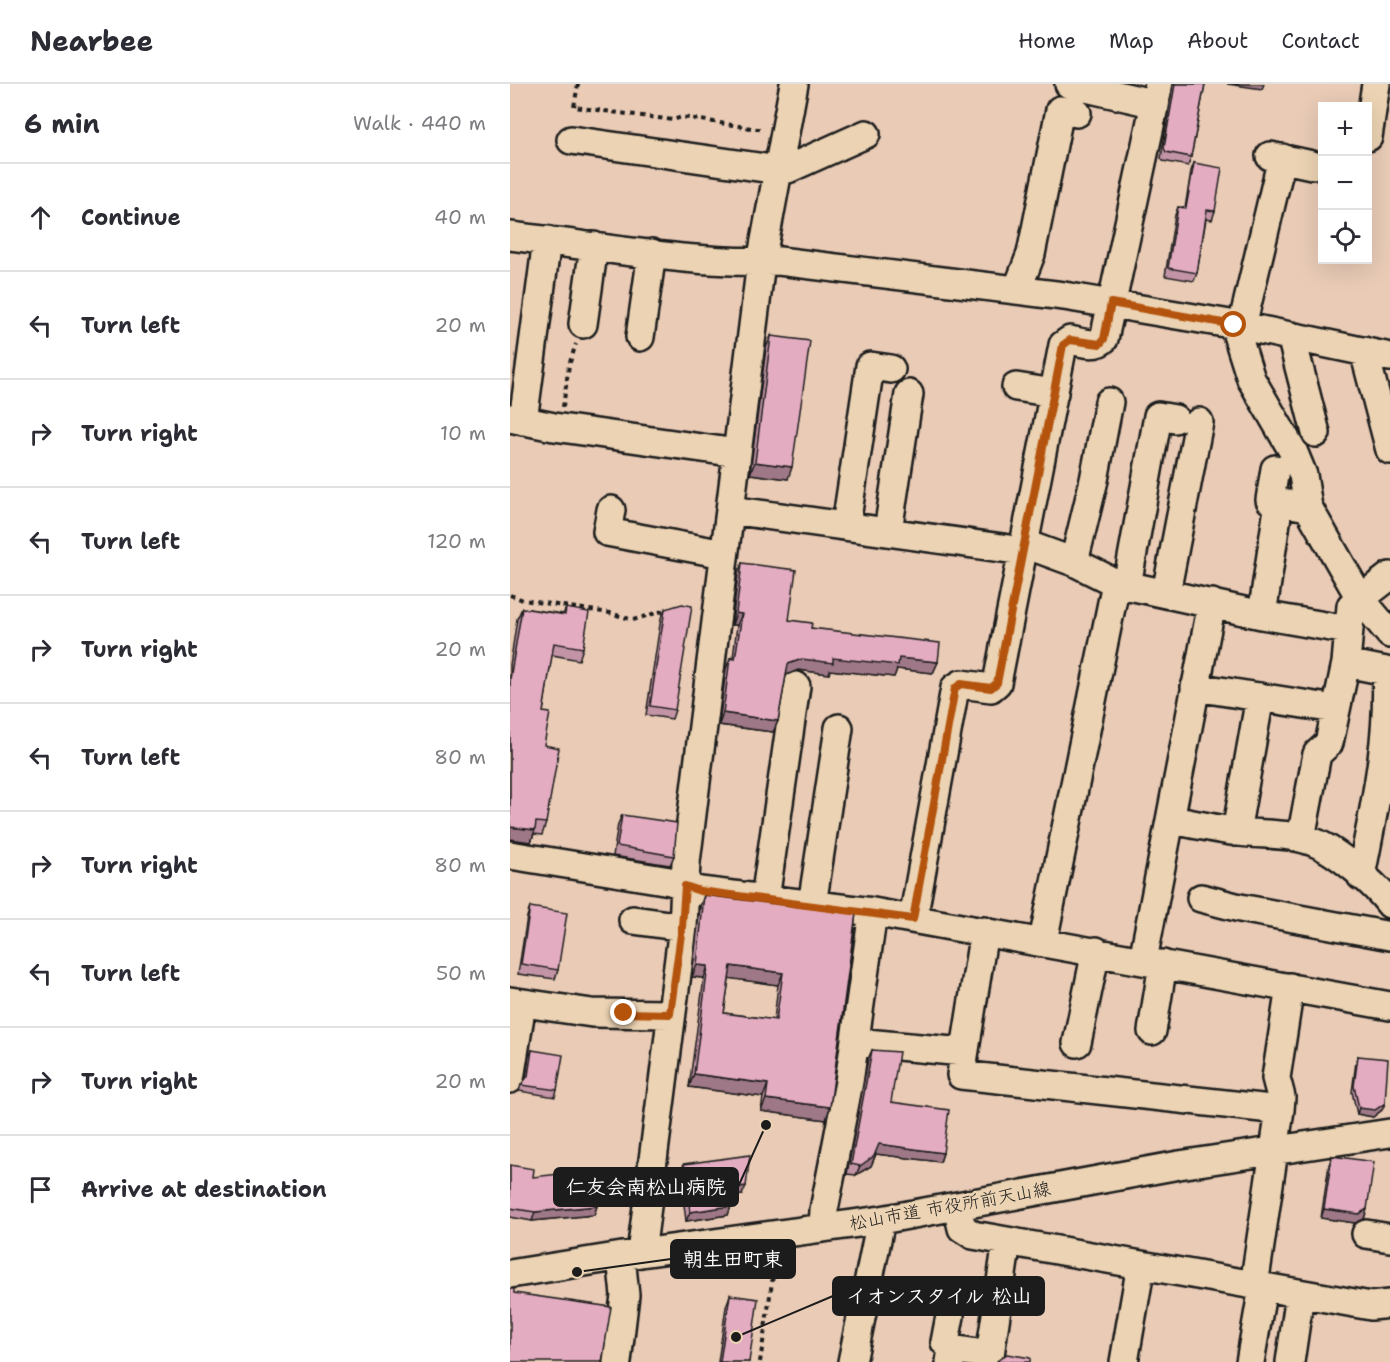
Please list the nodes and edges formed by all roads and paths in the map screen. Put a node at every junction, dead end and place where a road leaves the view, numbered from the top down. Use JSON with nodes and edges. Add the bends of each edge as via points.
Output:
{"nodes":[{"id":1,"x":578,"y":84,"type":"edge"},
{"id":2,"x":794,"y":84,"type":"edge"},
{"id":3,"x":1069,"y":84,"type":"edge"},
{"id":4,"x":1376,"y":84,"type":"edge"},
{"id":5,"x":1157,"y":94,"type":"edge"},
{"id":6,"x":1372,"y":110,"type":"edge"},
{"id":7,"x":1077,"y":113,"type":"dead end"},
{"id":8,"x":785,"y":134,"type":"junction"},
{"id":9,"x":866,"y":134,"type":"dead end"},
{"id":10,"x":571,"y":140,"type":"dead end"},
{"id":11,"x":1312,"y":165,"type":"dead end"},
{"id":12,"x":779,"y":170,"type":"junction"},
{"id":13,"x":510,"y":236,"type":"edge"},
{"id":14,"x":547,"y":240,"type":"junction"},
{"id":15,"x":594,"y":246,"type":"junction"},
{"id":16,"x":652,"y":253,"type":"junction"},
{"id":17,"x":761,"y":262,"type":"junction"},
{"id":18,"x":1017,"y":290,"type":"junction"},
{"id":19,"x":1111,"y":303,"type":"junction"},
{"id":20,"x":583,"y":324,"type":"joint"},
{"id":21,"x":1238,"y":325,"type":"junction"},
{"id":22,"x":1291,"y":336,"type":"junction"},
{"id":23,"x":640,"y":337,"type":"dead end"},
{"id":24,"x":1364,"y":351,"type":"junction"},
{"id":25,"x":1390,"y":357,"type":"edge"},
{"id":26,"x":891,"y":369,"type":"dead end"},
{"id":27,"x":1016,"y":387,"type":"dead end"},
{"id":28,"x":1054,"y":393,"type":"junction"},
{"id":29,"x":909,"y":394,"type":"dead end"},
{"id":30,"x":1114,"y":414,"type":"dead end"},
{"id":31,"x":516,"y":419,"type":"edge"},
{"id":32,"x":560,"y":428,"type":"junction"},
{"id":33,"x":1316,"y":433,"type":"dead end"},
{"id":34,"x":1390,"y":450,"type":"edge"},
{"id":35,"x":737,"y":453,"type":"junction"},
{"id":36,"x":1275,"y":468,"type":"dead end"},
{"id":37,"x":1271,"y":500,"type":"junction"},
{"id":38,"x":1308,"y":507,"type":"junction"},
{"id":39,"x":610,"y":510,"type":"dead end"},
{"id":40,"x":730,"y":510,"type":"junction"},
{"id":41,"x":846,"y":525,"type":"junction"},
{"id":42,"x":888,"y":531,"type":"junction"},
{"id":43,"x":1024,"y":548,"type":"junction"},
{"id":44,"x":724,"y":554,"type":"junction"},
{"id":45,"x":1074,"y":562,"type":"junction"},
{"id":46,"x":1390,"y":576,"type":"edge"},
{"id":47,"x":1121,"y":584,"type":"junction"},
{"id":48,"x":1166,"y":593,"type":"junction"},
{"id":49,"x":510,"y":595,"type":"edge"},
{"id":50,"x":1360,"y":598,"type":"junction"},
{"id":51,"x":1212,"y":603,"type":"junction"},
{"id":52,"x":669,"y":609,"type":"edge"},
{"id":53,"x":1262,"y":615,"type":"junction"},
{"id":54,"x":1348,"y":630,"type":"junction"},
{"id":55,"x":1390,"y":634,"type":"edge"},
{"id":56,"x":1346,"y":663,"type":"junction"},
{"id":57,"x":796,"y":686,"type":"dead end"},
{"id":58,"x":1195,"y":687,"type":"junction"},
{"id":59,"x":1260,"y":697,"type":"junction"},
{"id":60,"x":1335,"y":710,"type":"junction"},
{"id":61,"x":838,"y":728,"type":"dead end"},
{"id":62,"x":1171,"y":820,"type":"junction"},
{"id":63,"x":1236,"y":832,"type":"junction"},
{"id":64,"x":1301,"y":838,"type":"junction"},
{"id":65,"x":510,"y":855,"type":"edge"},
{"id":66,"x":1361,"y":876,"type":"junction"},
{"id":67,"x":685,"y":886,"type":"junction"},
{"id":68,"x":1201,"y":898,"type":"dead end"},
{"id":69,"x":765,"y":899,"type":"junction"},
{"id":70,"x":1390,"y":904,"type":"edge"},
{"id":71,"x":812,"y":905,"type":"junction"},
{"id":72,"x":873,"y":912,"type":"junction"},
{"id":73,"x":913,"y":919,"type":"junction"},
{"id":74,"x":633,"y":920,"type":"dead end"},
{"id":75,"x":682,"y":927,"type":"junction"},
{"id":76,"x":984,"y":931,"type":"junction"},
{"id":77,"x":1390,"y":936,"type":"edge"},
{"id":78,"x":1042,"y":941,"type":"junction"},
{"id":79,"x":1096,"y":951,"type":"junction"},
{"id":80,"x":1153,"y":962,"type":"junction"},
{"id":81,"x":1290,"y":987,"type":"junction"},
{"id":82,"x":516,"y":1002,"type":"edge"},
{"id":83,"x":1390,"y":1006,"type":"edge"},
{"id":84,"x":670,"y":1014,"type":"junction"},
{"id":85,"x":1152,"y":1031,"type":"dead end"},
{"id":86,"x":855,"y":1042,"type":"junction"},
{"id":87,"x":1077,"y":1043,"type":"dead end"},
{"id":88,"x":963,"y":1052,"type":"junction"},
{"id":89,"x":510,"y":1079,"type":"edge"},
{"id":90,"x":1280,"y":1110,"type":"junction"},
{"id":91,"x":1390,"y":1133,"type":"edge"},
{"id":92,"x":1273,"y":1150,"type":"junction"},
{"id":93,"x":957,"y":1207,"type":"junction"},
{"id":94,"x":881,"y":1220,"type":"junction"},
{"id":95,"x":823,"y":1228,"type":"junction"},
{"id":96,"x":779,"y":1234,"type":"junction"},
{"id":97,"x":1007,"y":1241,"type":"junction"},
{"id":98,"x":631,"y":1255,"type":"junction"},
{"id":99,"x":1141,"y":1265,"type":"junction"},
{"id":100,"x":510,"y":1274,"type":"edge"},
{"id":101,"x":1258,"y":1286,"type":"junction"},
{"id":102,"x":1300,"y":1294,"type":"junction"},
{"id":103,"x":1390,"y":1304,"type":"edge"},
{"id":104,"x":950,"y":1316,"type":"dead end"},
{"id":105,"x":951,"y":1356,"type":"edge"},
{"id":106,"x":616,"y":1362,"type":"edge"},
{"id":107,"x":760,"y":1362,"type":"edge"},
{"id":108,"x":852,"y":1362,"type":"edge"},
{"id":109,"x":1124,"y":1362,"type":"edge"},
{"id":110,"x":1250,"y":1362,"type":"edge"},
{"id":111,"x":1290,"y":1362,"type":"edge"}],
"edges":[{"from":1,"to":8,"type":"path","via":[[574,107],[674,120],[682,117]]},
{"from":2,"to":8,"type":"street"},
{"from":3,"to":5,"type":"street"},
{"from":4,"to":6,"type":"street"},
{"from":5,"to":19,"type":"street"},
{"from":7,"to":18,"type":"street","via":[[1060,110],[1031,254]]},
{"from":8,"to":12,"type":"street"},
{"from":9,"to":12,"type":"street"},
{"from":10,"to":12,"type":"street"},
{"from":11,"to":21,"type":"street","via":[[1276,157]]},
{"from":12,"to":17,"type":"street"},
{"from":13,"to":14,"type":"street"},
{"from":14,"to":15,"type":"street"},
{"from":14,"to":31,"type":"street"},
{"from":15,"to":16,"type":"street"},
{"from":15,"to":20,"type":"street"},
{"from":16,"to":17,"type":"street"},
{"from":16,"to":23,"type":"street"},
{"from":17,"to":18,"type":"street"},
{"from":17,"to":35,"type":"street"},
{"from":18,"to":19,"type":"street"},
{"from":19,"to":21,"type":"street"},
{"from":19,"to":28,"type":"street","via":[[1100,344],[1070,340],[1063,345]]},
{"from":20,"to":32,"type":"path","via":[[569,365]]},
{"from":21,"to":22,"type":"street"},
{"from":21,"to":38,"type":"street","via":[[1251,378],[1294,453],[1303,475]]},
{"from":22,"to":24,"type":"street"},
{"from":22,"to":33,"type":"street"},
{"from":24,"to":25,"type":"street"},
{"from":24,"to":34,"type":"street"},
{"from":26,"to":41,"type":"street","via":[[870,366]]},
{"from":27,"to":28,"type":"street"},
{"from":28,"to":43,"type":"street"},
{"from":29,"to":42,"type":"street"},
{"from":30,"to":45,"type":"street"},
{"from":31,"to":32,"type":"street"},
{"from":32,"to":35,"type":"street"},
{"from":35,"to":40,"type":"street"},
{"from":36,"to":37,"type":"street"},
{"from":37,"to":38,"type":"street"},
{"from":37,"to":53,"type":"street"},
{"from":38,"to":50,"type":"street"},
{"from":39,"to":44,"type":"street","via":[[607,532]]},
{"from":40,"to":41,"type":"street"},
{"from":40,"to":44,"type":"street"},
{"from":41,"to":42,"type":"street"},
{"from":42,"to":43,"type":"street"},
{"from":43,"to":45,"type":"street"},
{"from":43,"to":73,"type":"street","via":[[997,683],[991,688],[961,684],[955,688]]},
{"from":44,"to":67,"type":"street"},
{"from":45,"to":47,"type":"street"},
{"from":46,"to":50,"type":"street"},
{"from":47,"to":48,"type":"street"},
{"from":47,"to":48,"type":"street","via":[[1158,416],[1187,420]]},
{"from":47,"to":78,"type":"street"},
{"from":48,"to":51,"type":"street"},
{"from":49,"to":52,"type":"path","via":[[633,620]]},
{"from":50,"to":54,"type":"street","via":[[1352,606]]},
{"from":50,"to":55,"type":"street"},
{"from":51,"to":53,"type":"street"},
{"from":51,"to":58,"type":"street"},
{"from":53,"to":54,"type":"street"},
{"from":54,"to":56,"type":"street"},
{"from":56,"to":60,"type":"street"},
{"from":56,"to":66,"type":"street","via":[[1386,671],[1388,702],[1383,763]]},
{"from":57,"to":69,"type":"street"},
{"from":58,"to":59,"type":"street"},
{"from":58,"to":62,"type":"street"},
{"from":59,"to":60,"type":"street"},
{"from":59,"to":63,"type":"street"},
{"from":60,"to":64,"type":"street","via":[[1329,743],[1317,754]]},
{"from":61,"to":71,"type":"street"},
{"from":62,"to":63,"type":"street"},
{"from":62,"to":80,"type":"street"},
{"from":63,"to":64,"type":"street"},
{"from":64,"to":66,"type":"street","via":[[1329,849]]},
{"from":65,"to":67,"type":"street"},
{"from":66,"to":70,"type":"street"},
{"from":67,"to":69,"type":"street"},
{"from":67,"to":75,"type":"street"},
{"from":68,"to":77,"type":"street"},
{"from":69,"to":71,"type":"street"},
{"from":71,"to":72,"type":"street"},
{"from":72,"to":73,"type":"street"},
{"from":72,"to":86,"type":"street"},
{"from":73,"to":76,"type":"street"},
{"from":74,"to":75,"type":"street"},
{"from":75,"to":84,"type":"street"},
{"from":76,"to":78,"type":"street"},
{"from":76,"to":88,"type":"street"},
{"from":78,"to":79,"type":"street"},
{"from":79,"to":80,"type":"street"},
{"from":79,"to":87,"type":"street"},
{"from":80,"to":81,"type":"street"},
{"from":80,"to":85,"type":"street"},
{"from":81,"to":83,"type":"street"},
{"from":81,"to":90,"type":"street","via":[[1276,1078]]},
{"from":82,"to":84,"type":"street","via":[[592,1013]]},
{"from":82,"to":89,"type":"street"},
{"from":84,"to":98,"type":"street"},
{"from":86,"to":88,"type":"street"},
{"from":86,"to":95,"type":"street"},
{"from":88,"to":90,"type":"street","via":[[961,1075]]},
{"from":90,"to":92,"type":"street"},
{"from":91,"to":92,"type":"street","name":"松山市道 市役所前天山線"},
{"from":92,"to":93,"type":"street","name":"松山市道 市役所前天山線"},
{"from":92,"to":101,"type":"street"},
{"from":93,"to":94,"type":"street","name":"松山市道 市役所前天山線"},
{"from":93,"to":97,"type":"street","via":[[962,1228],[973,1235]]},
{"from":94,"to":95,"type":"street","name":"松山市道 市役所前天山線"},
{"from":94,"to":108,"type":"street"},
{"from":95,"to":96,"type":"street","name":"松山市道 市役所前天山線"},
{"from":96,"to":98,"type":"street","name":"松山市道 市役所前天山線"},
{"from":96,"to":107,"type":"path"},
{"from":97,"to":99,"type":"street"},
{"from":97,"to":105,"type":"street","via":[[990,1355]]},
{"from":98,"to":100,"type":"street","name":"松山市道 市役所前天山線"},
{"from":98,"to":106,"type":"street"},
{"from":99,"to":101,"type":"street"},
{"from":99,"to":109,"type":"street"},
{"from":101,"to":102,"type":"street"},
{"from":101,"to":110,"type":"street"},
{"from":102,"to":103,"type":"street","via":[[1371,1306]]},
{"from":102,"to":111,"type":"street"},
{"from":104,"to":105,"type":"street","via":[[945,1342]]}]}
